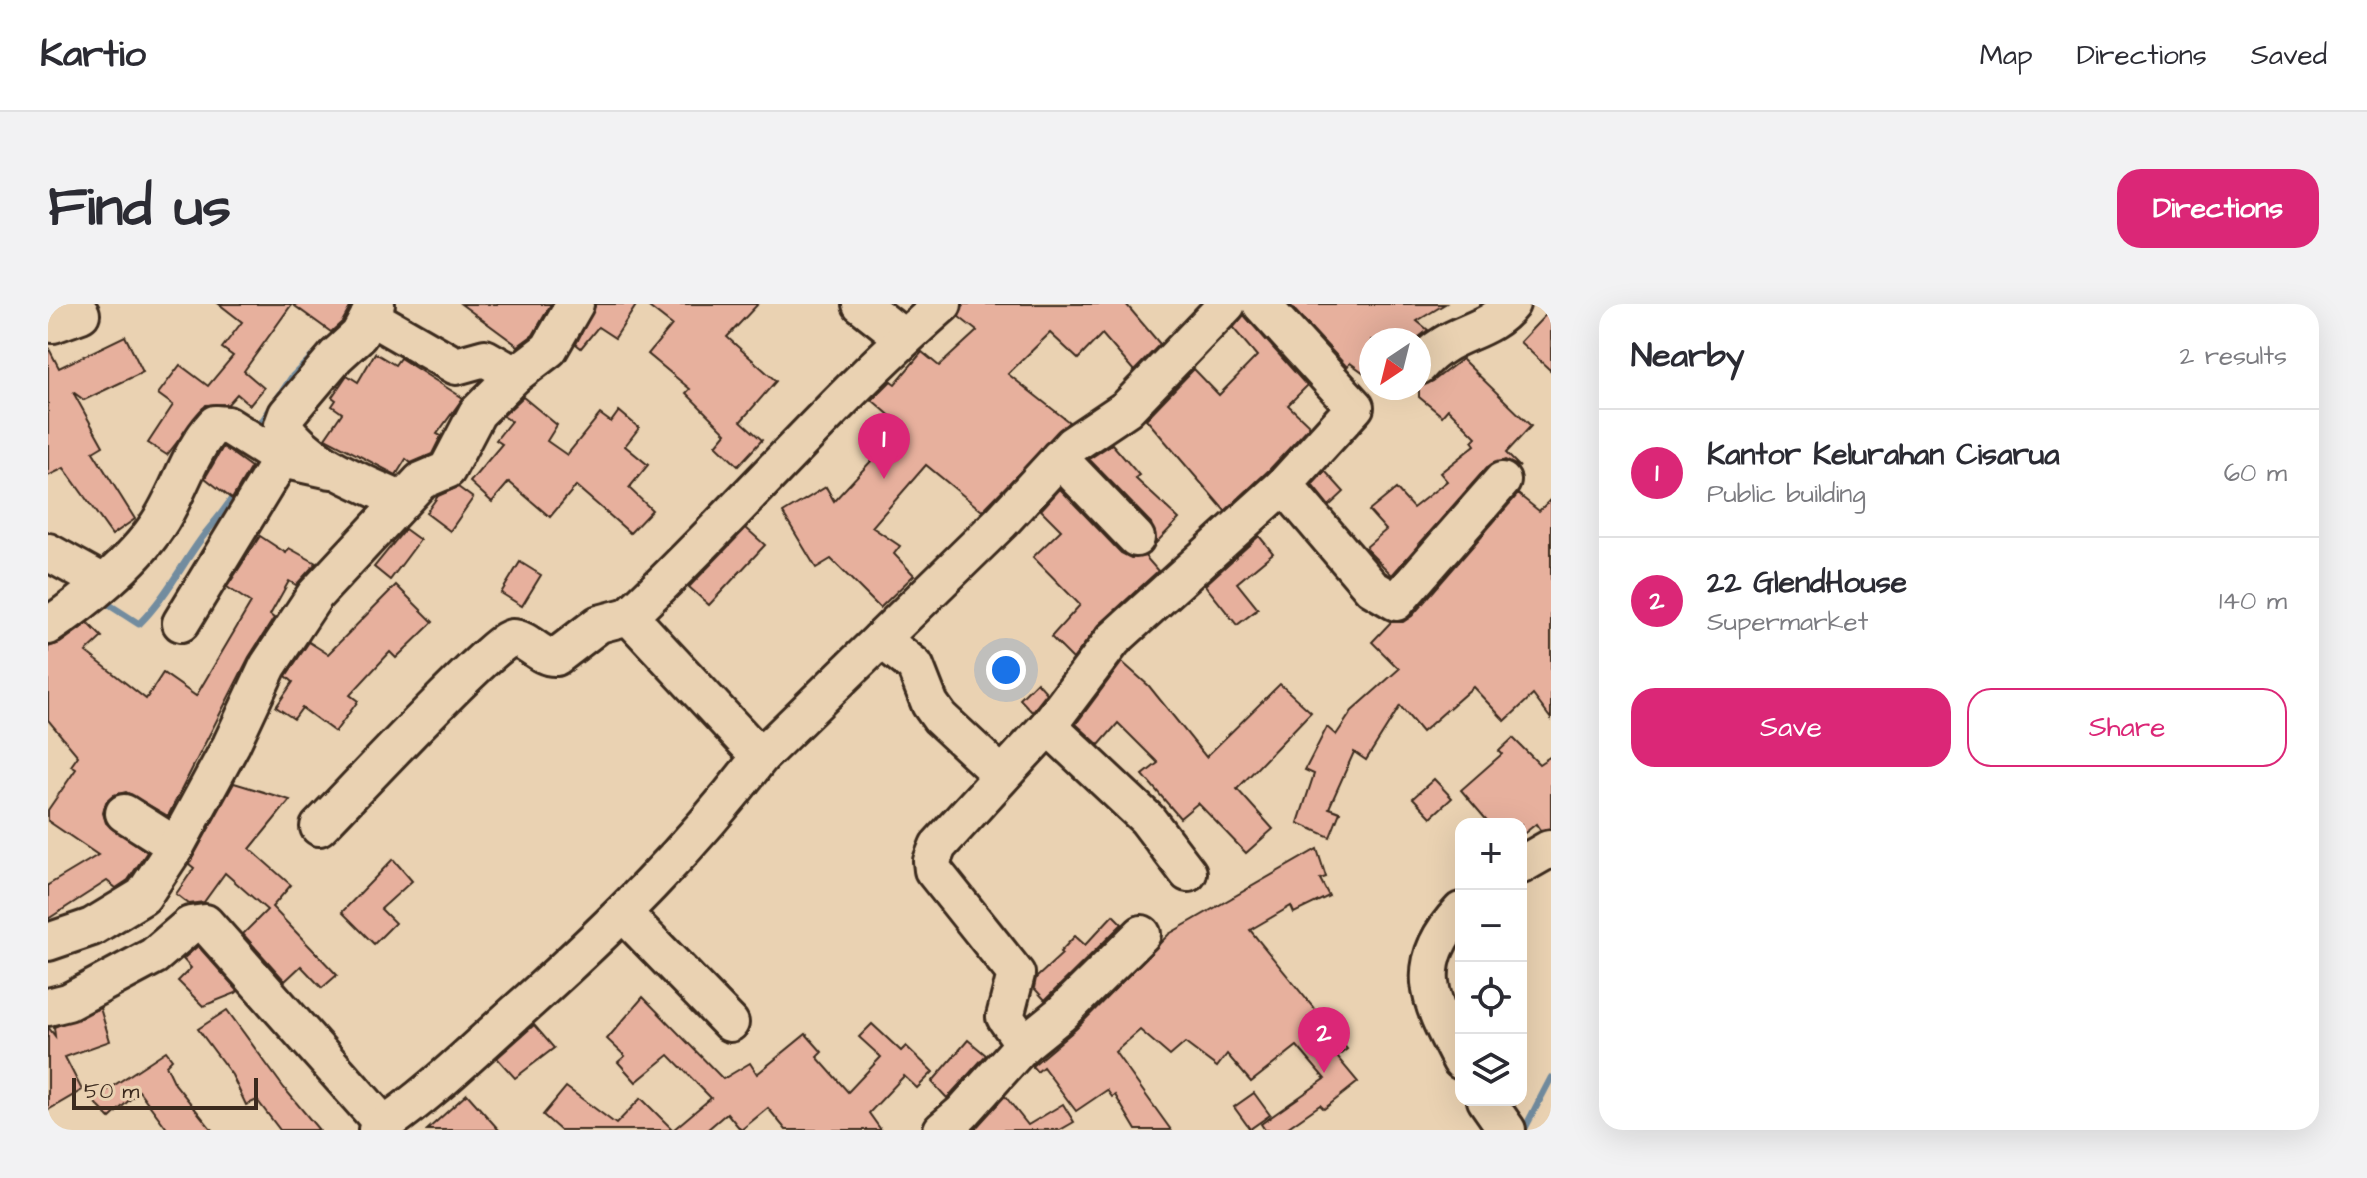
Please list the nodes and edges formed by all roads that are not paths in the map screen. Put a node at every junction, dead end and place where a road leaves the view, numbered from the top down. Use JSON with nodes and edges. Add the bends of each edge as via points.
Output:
{"nodes":[{"id":1,"x":575,"y":304,"type":"edge"},
{"id":2,"x":861,"y":304,"type":"edge"},
{"id":3,"x":943,"y":304,"type":"edge"},
{"id":4,"x":1227,"y":304,"type":"edge"},
{"id":5,"x":1261,"y":304,"type":"edge"},
{"id":6,"x":1511,"y":304,"type":"edge"},
{"id":7,"x":372,"y":310,"type":"edge"},
{"id":8,"x":904,"y":338,"type":"junction"},
{"id":9,"x":1431,"y":354,"type":"edge"},
{"id":10,"x":515,"y":375,"type":"junction"},
{"id":11,"x":1059,"y":458,"type":"junction"},
{"id":12,"x":281,"y":459,"type":"junction"},
{"id":13,"x":331,"y":470,"type":"junction"},
{"id":14,"x":1502,"y":481,"type":"dead end"},
{"id":15,"x":1284,"y":485,"type":"junction"},
{"id":16,"x":400,"y":500,"type":"junction"},
{"id":17,"x":1136,"y":538,"type":"dead end"},
{"id":18,"x":48,"y":552,"type":"edge"},
{"id":19,"x":102,"y":582,"type":"junction"},
{"id":20,"x":629,"y":616,"type":"junction"},
{"id":21,"x":181,"y":623,"type":"dead end"},
{"id":22,"x":48,"y":626,"type":"edge"},
{"id":23,"x":881,"y":639,"type":"junction"},
{"id":24,"x":1048,"y":726,"type":"junction"},
{"id":25,"x":760,"y":757,"type":"junction"},
{"id":26,"x":1001,"y":775,"type":"junction"},
{"id":27,"x":124,"y":813,"type":"dead end"},
{"id":28,"x":319,"y":827,"type":"dead end"},
{"id":29,"x":176,"y":846,"type":"junction"},
{"id":30,"x":1188,"y":873,"type":"dead end"},
{"id":31,"x":624,"y":914,"type":"junction"},
{"id":32,"x":1455,"y":919,"type":"edge"},
{"id":33,"x":1142,"y":934,"type":"dead end"},
{"id":34,"x":48,"y":942,"type":"edge"},
{"id":35,"x":48,"y":1007,"type":"edge"},
{"id":36,"x":730,"y":1023,"type":"dead end"},
{"id":37,"x":1024,"y":1044,"type":"junction"},
{"id":38,"x":1455,"y":1049,"type":"edge"},
{"id":39,"x":1490,"y":1106,"type":"edge"},
{"id":40,"x":380,"y":1127,"type":"edge"},
{"id":41,"x":942,"y":1130,"type":"edge"},
{"id":42,"x":1507,"y":1130,"type":"edge"}],
"edges":[{"from":1,"to":10,"type":"street","via":[[549,349]]},
{"from":2,"to":8,"type":"street"},
{"from":3,"to":8,"type":"street"},
{"from":4,"to":11,"type":"street","via":[[1127,408]]},
{"from":5,"to":15,"type":"street","via":[[1355,407]]},
{"from":6,"to":9,"type":"street","via":[[1489,324],[1444,342]]},
{"from":7,"to":10,"type":"street","via":[[456,366],[485,358]]},
{"from":7,"to":13,"type":"street","via":[[359,335],[283,421]]},
{"from":8,"to":20,"type":"street"},
{"from":10,"to":16,"type":"street","via":[[477,413],[447,470],[421,481]]},
{"from":11,"to":17,"type":"street"},
{"from":11,"to":23,"type":"street"},
{"from":12,"to":13,"type":"street"},
{"from":12,"to":19,"type":"street","via":[[227,425],[215,424],[192,453],[157,527]]},
{"from":12,"to":21,"type":"street"},
{"from":13,"to":16,"type":"street","via":[[351,474]]},
{"from":14,"to":15,"type":"street","via":[[1396,602],[1372,588]]},
{"from":15,"to":24,"type":"street","via":[[1113,640]]},
{"from":16,"to":29,"type":"street","via":[[315,595],[268,666]]},
{"from":18,"to":19,"type":"street"},
{"from":19,"to":22,"type":"street"},
{"from":20,"to":25,"type":"street"},
{"from":20,"to":28,"type":"street","via":[[599,624],[556,657],[544,656],[517,639],[507,640]]},
{"from":23,"to":25,"type":"street"},
{"from":23,"to":26,"type":"street","via":[[915,666],[940,718]]},
{"from":24,"to":26,"type":"street"},
{"from":24,"to":30,"type":"street","via":[[1147,819]]},
{"from":25,"to":31,"type":"street","via":[[712,819]]},
{"from":26,"to":37,"type":"street","via":[[938,846],[932,861],[950,894],[1016,974],[1005,1017]]},
{"from":27,"to":29,"type":"street"},
{"from":29,"to":34,"type":"street","via":[[143,896],[92,927]]},
{"from":31,"to":36,"type":"street"},
{"from":31,"to":40,"type":"street","via":[[465,1060]]},
{"from":32,"to":38,"type":"street","via":[[1437,944],[1427,973],[1432,1004]]},
{"from":33,"to":37,"type":"street"},
{"from":35,"to":40,"type":"street","via":[[68,1002],[154,956],[190,925],[205,923]]},
{"from":37,"to":41,"type":"street"},
{"from":39,"to":42,"type":"street"}]}
